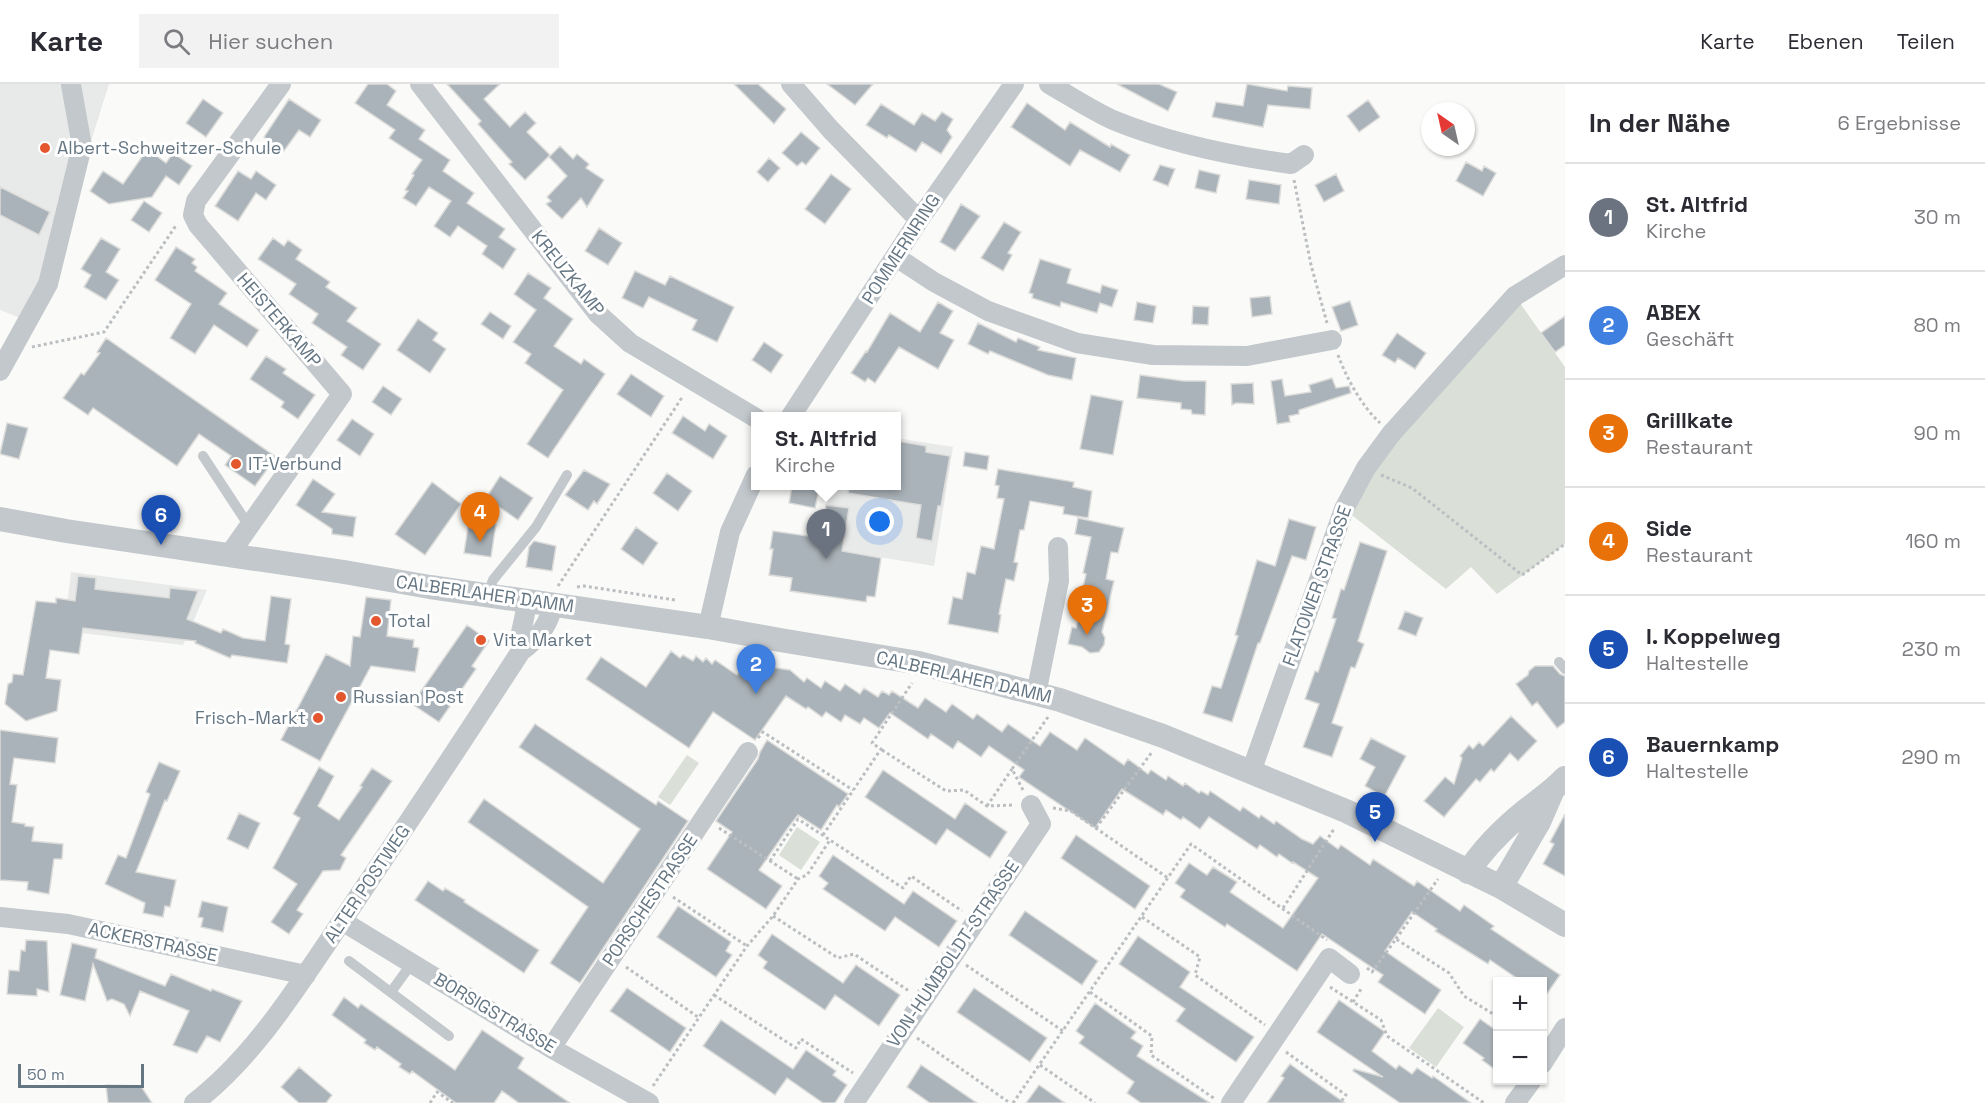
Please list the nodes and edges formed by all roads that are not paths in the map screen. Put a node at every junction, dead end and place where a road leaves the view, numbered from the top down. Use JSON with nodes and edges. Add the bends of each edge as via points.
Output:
{"nodes":[{"id":1,"x":280,"y":84,"type":"edge"},
{"id":2,"x":420,"y":84,"type":"edge"},
{"id":3,"x":791,"y":84,"type":"edge"},
{"id":4,"x":1014,"y":84,"type":"edge"},
{"id":5,"x":1049,"y":84,"type":"edge"},
{"id":6,"x":71,"y":85,"type":"edge"},
{"id":7,"x":1298,"y":159,"type":"road end"},
{"id":8,"x":919,"y":220,"type":"junction"},
{"id":9,"x":896,"y":257,"type":"junction"},
{"id":10,"x":1563,"y":269,"type":"edge"},
{"id":11,"x":1332,"y":340,"type":"road end"},
{"id":12,"x":0,"y":371,"type":"edge"},
{"id":13,"x":797,"y":412,"type":"edge"},
{"id":14,"x":751,"y":415,"type":"edge"},
{"id":15,"x":203,"y":456,"type":"dead end"},
{"id":16,"x":567,"y":475,"type":"dead end"},
{"id":17,"x":751,"y":486,"type":"edge"},
{"id":18,"x":0,"y":519,"type":"edge"},
{"id":19,"x":249,"y":526,"type":"junction"},
{"id":20,"x":1058,"y":547,"type":"dead end"},
{"id":21,"x":230,"y":555,"type":"junction"},
{"id":22,"x":486,"y":595,"type":"junction"},
{"id":23,"x":528,"y":600,"type":"junction"},
{"id":24,"x":553,"y":603,"type":"junction"},
{"id":25,"x":708,"y":627,"type":"junction"},
{"id":26,"x":521,"y":651,"type":"junction"},
{"id":27,"x":1036,"y":694,"type":"junction"},
{"id":28,"x":748,"y":753,"type":"road end"},
{"id":29,"x":1251,"y":772,"type":"junction"},
{"id":30,"x":1558,"y":785,"type":"edge"},
{"id":31,"x":1031,"y":805,"type":"road end"},
{"id":32,"x":1468,"y":872,"type":"junction"},
{"id":33,"x":1501,"y":887,"type":"junction"},
{"id":34,"x":0,"y":917,"type":"edge"},
{"id":35,"x":342,"y":921,"type":"junction"},
{"id":36,"x":1565,"y":925,"type":"edge"},
{"id":37,"x":349,"y":961,"type":"dead end"},
{"id":38,"x":412,"y":963,"type":"junction"},
{"id":39,"x":1356,"y":970,"type":"road end"},
{"id":40,"x":306,"y":975,"type":"junction"},
{"id":41,"x":391,"y":992,"type":"junction"},
{"id":42,"x":1565,"y":1028,"type":"edge"},
{"id":43,"x":449,"y":1036,"type":"dead end"},
{"id":44,"x":551,"y":1048,"type":"junction"},
{"id":45,"x":1547,"y":1056,"type":"edge"},
{"id":46,"x":1528,"y":1085,"type":"edge"},
{"id":47,"x":637,"y":1099,"type":"edge"},
{"id":48,"x":194,"y":1103,"type":"edge"},
{"id":49,"x":854,"y":1103,"type":"edge"},
{"id":50,"x":1231,"y":1103,"type":"edge"},
{"id":51,"x":1515,"y":1103,"type":"edge"}],
"edges":[{"from":1,"to":19,"type":"street","name":"HEISTERKAMP","via":[[196,201],[193,215],[342,394]]},
{"from":2,"to":14,"type":"street","name":"KREUZKAMP","via":[[597,313],[630,343]]},
{"from":3,"to":8,"type":"street"},
{"from":4,"to":8,"type":"street","name":"POMMERNRING"},
{"from":5,"to":7,"type":"street","via":[[1113,119],[1172,140],[1231,154]]},
{"from":6,"to":12,"type":"street","via":[[82,146],[48,284]]},
{"from":8,"to":9,"type":"street","name":"POMMERNRING"},
{"from":9,"to":11,"type":"street","via":[[988,311],[1115,354],[1247,356]]},
{"from":9,"to":13,"type":"street","name":"POMMERNRING"},
{"from":10,"to":29,"type":"street","name":"FLATOWER STRASSE","via":[[1515,296],[1391,434],[1366,468],[1344,509]]},
{"from":15,"to":19,"type":"lane"},
{"from":16,"to":22,"type":"lane","via":[[536,527]]},
{"from":17,"to":25,"type":"street","via":[[730,532]]},
{"from":18,"to":21,"type":"street","name":"CALBERLAHER DAMM"},
{"from":19,"to":21,"type":"street","name":"HEISTERKAMP"},
{"from":20,"to":27,"type":"street","via":[[1059,580]]},
{"from":21,"to":22,"type":"street","name":"CALBERLAHER DAMM"},
{"from":22,"to":23,"type":"street","name":"CALBERLAHER DAMM"},
{"from":23,"to":24,"type":"street","name":"CALBERLAHER DAMM"},
{"from":23,"to":26,"type":"street","name":"ALTER POSTWEG"},
{"from":24,"to":25,"type":"street","name":"CALBERLAHER DAMM"},
{"from":24,"to":26,"type":"street","name":"ALTER POSTWEG","via":[[551,618],[533,643]]},
{"from":25,"to":27,"type":"street","name":"CALBERLAHER DAMM","via":[[919,663]]},
{"from":26,"to":35,"type":"street","name":"ALTER POSTWEG"},
{"from":27,"to":29,"type":"street","name":"CALBERLAHER DAMM","via":[[1055,713],[1159,749]]},
{"from":28,"to":44,"type":"street","name":"PORSCHESTRASSE"},
{"from":29,"to":32,"type":"street","name":"CALBERLAHER DAMM","via":[[1346,811]]},
{"from":30,"to":32,"type":"street","via":[[1524,812]]},
{"from":30,"to":33,"type":"street"},
{"from":31,"to":49,"type":"street","name":"VON-HUMBOLDT-STRASSE","via":[[1041,824]]},
{"from":32,"to":33,"type":"street","name":"CALBERLAHER DAMM"},
{"from":33,"to":36,"type":"street","name":"CALBERLAHER DAMM"},
{"from":34,"to":40,"type":"street","name":"ACKERSTRASSE","via":[[68,924]]},
{"from":35,"to":38,"type":"street","name":"BORSIGSTRASSE"},
{"from":35,"to":40,"type":"street","name":"ALTER POSTWEG"},
{"from":37,"to":41,"type":"lane"},
{"from":38,"to":41,"type":"lane"},
{"from":38,"to":44,"type":"street","name":"BORSIGSTRASSE"},
{"from":39,"to":50,"type":"street","via":[[1329,958]]},
{"from":40,"to":48,"type":"street","name":"ALTER POSTWEG","via":[[248,1052]]},
{"from":41,"to":43,"type":"lane"},
{"from":42,"to":45,"type":"street"},
{"from":44,"to":47,"type":"street","name":"BORSIGSTRASSE"},
{"from":46,"to":51,"type":"street"}]}
